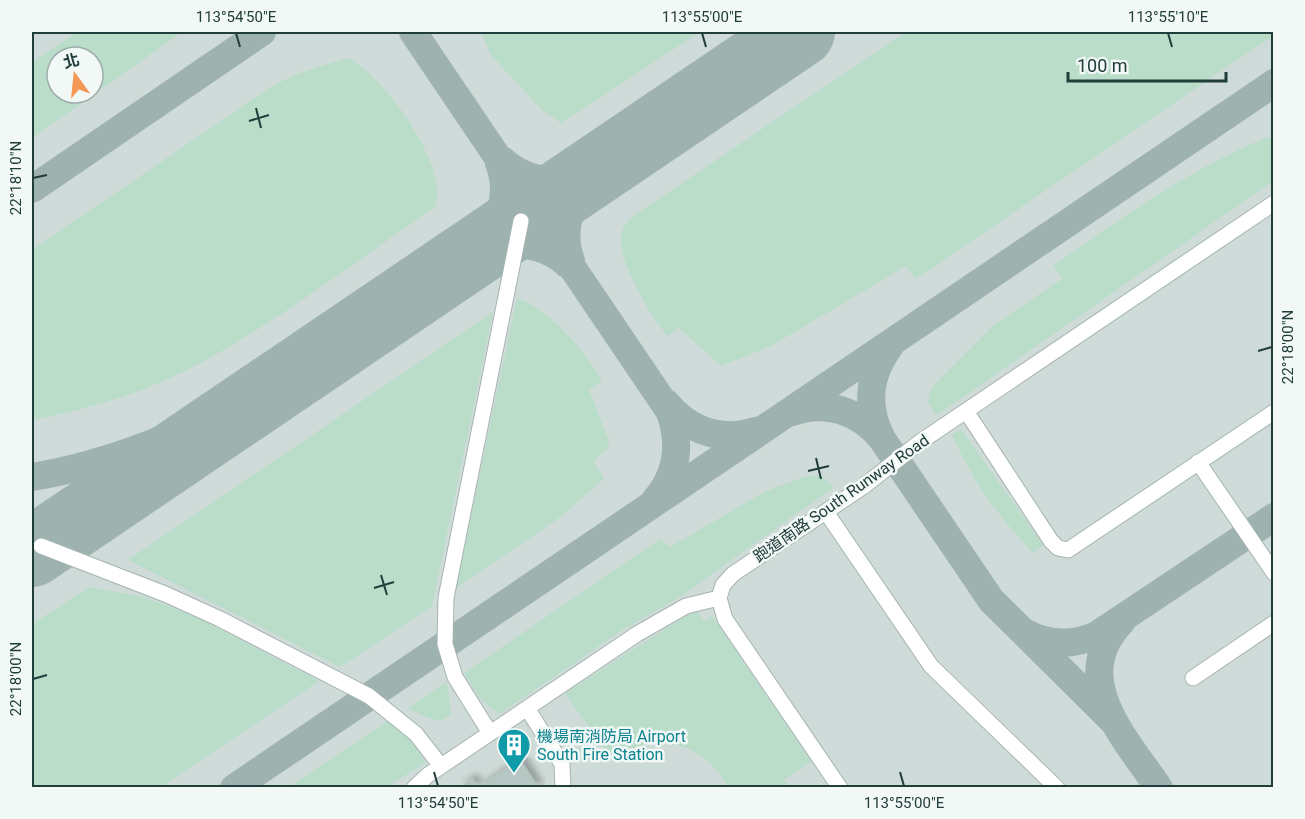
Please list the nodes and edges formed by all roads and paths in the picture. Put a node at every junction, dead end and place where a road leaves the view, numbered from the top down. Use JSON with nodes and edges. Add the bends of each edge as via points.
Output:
{"nodes":[{"id":1,"x":1274,"y":203,"type":"edge"},
{"id":2,"x":521,"y":221,"type":"dead end"},
{"id":3,"x":966,"y":411,"type":"junction"},
{"id":4,"x":1274,"y":411,"type":"edge"},
{"id":5,"x":1198,"y":462,"type":"junction"},
{"id":6,"x":826,"y":512,"type":"junction"},
{"id":7,"x":41,"y":546,"type":"dead end"},
{"id":8,"x":1274,"y":573,"type":"edge"},
{"id":9,"x":719,"y":598,"type":"junction"},
{"id":10,"x":1274,"y":623,"type":"edge"},
{"id":11,"x":1193,"y":678,"type":"dead end"},
{"id":12,"x":527,"y":708,"type":"junction"},
{"id":13,"x":490,"y":733,"type":"junction"},
{"id":14,"x":441,"y":766,"type":"junction"},
{"id":15,"x":414,"y":788,"type":"edge"},
{"id":16,"x":563,"y":788,"type":"edge"},
{"id":17,"x":840,"y":788,"type":"edge"},
{"id":18,"x":1057,"y":788,"type":"edge"}],
"edges":[{"from":1,"to":3,"type":"lane","name":"跑道南路 South Runway Road"},
{"from":2,"to":13,"type":"lane","via":[[446,598],[445,644],[455,677]]},
{"from":3,"to":5,"type":"lane","via":[[1058,548],[1068,550],[1078,544]]},
{"from":3,"to":6,"type":"lane","name":"跑道南路 South Runway Road"},
{"from":4,"to":5,"type":"lane"},
{"from":5,"to":8,"type":"lane"},
{"from":6,"to":9,"type":"lane","name":"跑道南路 South Runway Road","via":[[733,574],[723,585]]},
{"from":6,"to":18,"type":"lane","via":[[931,666]]},
{"from":7,"to":14,"type":"lane","via":[[193,607],[369,696],[416,734]]},
{"from":9,"to":12,"type":"lane","via":[[686,606]]},
{"from":9,"to":17,"type":"lane","via":[[725,619]]},
{"from":10,"to":11,"type":"lane"},
{"from":12,"to":13,"type":"lane"},
{"from":12,"to":16,"type":"lane","via":[[562,764]]},
{"from":13,"to":14,"type":"lane"},
{"from":14,"to":15,"type":"lane"}]}
